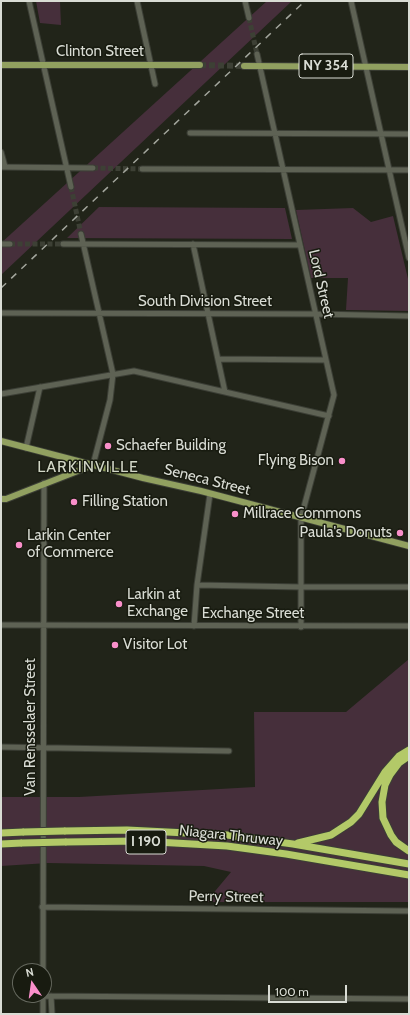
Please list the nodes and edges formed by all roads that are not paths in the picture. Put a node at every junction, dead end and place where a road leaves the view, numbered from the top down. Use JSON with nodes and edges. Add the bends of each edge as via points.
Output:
{"nodes":[{"id":1,"x":29,"y":1,"type":"edge"},
{"id":2,"x":137,"y":1,"type":"edge"},
{"id":3,"x":246,"y":1,"type":"edge"},
{"id":4,"x":351,"y":1,"type":"edge"},
{"id":5,"x":249,"y":18,"type":"tunnel mouth"},
{"id":6,"x":258,"y":54,"type":"tunnel mouth"},
{"id":7,"x":1,"y":65,"type":"edge"},
{"id":8,"x":44,"y":65,"type":"junction"},
{"id":9,"x":151,"y":65,"type":"junction"},
{"id":10,"x":200,"y":65,"type":"tunnel mouth"},
{"id":11,"x":244,"y":66,"type":"tunnel mouth"},
{"id":12,"x":260,"y":66,"type":"junction"},
{"id":13,"x":366,"y":66,"type":"junction"},
{"id":14,"x":409,"y":67,"type":"edge"},
{"id":15,"x":155,"y":84,"type":"dead end"},
{"id":16,"x":190,"y":132,"type":"dead end"},
{"id":17,"x":275,"y":133,"type":"junction"},
{"id":18,"x":381,"y":134,"type":"junction"},
{"id":19,"x":409,"y":134,"type":"edge"},
{"id":20,"x":1,"y":152,"type":"edge"},
{"id":21,"x":3,"y":167,"type":"edge"},
{"id":22,"x":67,"y":168,"type":"junction"},
{"id":23,"x":93,"y":168,"type":"tunnel mouth"},
{"id":24,"x":142,"y":169,"type":"tunnel mouth"},
{"id":25,"x":283,"y":169,"type":"junction"},
{"id":26,"x":389,"y":170,"type":"junction"},
{"id":27,"x":409,"y":170,"type":"edge"},
{"id":28,"x":71,"y":187,"type":"tunnel mouth"},
{"id":29,"x":81,"y":234,"type":"tunnel mouth"},
{"id":30,"x":1,"y":244,"type":"edge"},
{"id":31,"x":10,"y":244,"type":"tunnel mouth"},
{"id":32,"x":63,"y":244,"type":"tunnel mouth"},
{"id":33,"x":192,"y":244,"type":"junction"},
{"id":34,"x":84,"y":245,"type":"junction"},
{"id":35,"x":300,"y":245,"type":"junction"},
{"id":36,"x":409,"y":258,"type":"edge"},
{"id":37,"x":1,"y":313,"type":"edge"},
{"id":38,"x":99,"y":314,"type":"junction"},
{"id":39,"x":208,"y":314,"type":"junction"},
{"id":40,"x":316,"y":314,"type":"junction"},
{"id":41,"x":409,"y":316,"type":"edge"},
{"id":42,"x":218,"y":359,"type":"junction"},
{"id":43,"x":326,"y":360,"type":"junction"},
{"id":44,"x":113,"y":374,"type":"junction"},
{"id":45,"x":40,"y":387,"type":"junction"},
{"id":46,"x":225,"y":392,"type":"junction"},
{"id":47,"x":1,"y":394,"type":"edge"},
{"id":48,"x":329,"y":416,"type":"junction"},
{"id":49,"x":1,"y":442,"type":"edge"},
{"id":50,"x":26,"y":448,"type":"junction"},
{"id":51,"x":93,"y":465,"type":"junction"},
{"id":52,"x":44,"y":483,"type":"junction"},
{"id":53,"x":210,"y":494,"type":"junction"},
{"id":54,"x":1,"y":499,"type":"edge"},
{"id":55,"x":301,"y":518,"type":"junction"},
{"id":56,"x":409,"y":546,"type":"edge"},
{"id":57,"x":197,"y":585,"type":"junction"},
{"id":58,"x":301,"y":587,"type":"junction"},
{"id":59,"x":409,"y":587,"type":"edge"},
{"id":60,"x":1,"y":624,"type":"edge"},
{"id":61,"x":44,"y":625,"type":"junction"},
{"id":62,"x":194,"y":626,"type":"junction"},
{"id":63,"x":409,"y":626,"type":"edge"},
{"id":64,"x":301,"y":627,"type":"junction"},
{"id":65,"x":1,"y":747,"type":"edge"},
{"id":66,"x":43,"y":747,"type":"junction"},
{"id":67,"x":409,"y":750,"type":"edge"},
{"id":68,"x":230,"y":751,"type":"dead end"},
{"id":69,"x":409,"y":756,"type":"edge"},
{"id":70,"x":1,"y":833,"type":"edge"},
{"id":71,"x":1,"y":844,"type":"edge"},
{"id":72,"x":293,"y":844,"type":"junction"},
{"id":73,"x":409,"y":851,"type":"edge"},
{"id":74,"x":409,"y":864,"type":"edge"},
{"id":75,"x":409,"y":875,"type":"edge"},
{"id":76,"x":42,"y":907,"type":"junction"},
{"id":77,"x":409,"y":911,"type":"edge"},
{"id":78,"x":43,"y":963,"type":"edge"},
{"id":79,"x":52,"y":996,"type":"edge"},
{"id":80,"x":409,"y":999,"type":"edge"},
{"id":81,"x":43,"y":1003,"type":"edge"},
{"id":82,"x":52,"y":1003,"type":"edge"},
{"id":83,"x":43,"y":1014,"type":"edge"},
{"id":84,"x":52,"y":1014,"type":"edge"}],
"edges":[{"from":1,"to":8,"type":"street"},
{"from":2,"to":9,"type":"street"},
{"from":3,"to":5,"type":"street"},
{"from":4,"to":13,"type":"street"},
{"from":6,"to":12,"type":"street","name":"Lord Street"},
{"from":7,"to":8,"type":"main road","name":"Clinton Street"},
{"from":8,"to":9,"type":"main road","name":"Clinton Street"},
{"from":8,"to":22,"type":"street"},
{"from":9,"to":10,"type":"main road","name":"Clinton Street"},
{"from":9,"to":15,"type":"street"},
{"from":11,"to":12,"type":"main road","number":"NY 354"},
{"from":12,"to":13,"type":"main road","number":"NY 354"},
{"from":12,"to":17,"type":"street","name":"Lord Street"},
{"from":13,"to":14,"type":"main road","number":"NY 354"},
{"from":13,"to":18,"type":"street"},
{"from":16,"to":17,"type":"street"},
{"from":17,"to":18,"type":"street"},
{"from":17,"to":25,"type":"street","name":"Lord Street"},
{"from":18,"to":19,"type":"street"},
{"from":18,"to":26,"type":"street"},
{"from":20,"to":21,"type":"street"},
{"from":21,"to":22,"type":"street"},
{"from":22,"to":23,"type":"street"},
{"from":22,"to":28,"type":"street"},
{"from":24,"to":25,"type":"street"},
{"from":25,"to":26,"type":"street"},
{"from":25,"to":35,"type":"street","name":"Lord Street"},
{"from":26,"to":27,"type":"street"},
{"from":26,"to":36,"type":"street"},
{"from":29,"to":34,"type":"street"},
{"from":30,"to":31,"type":"street"},
{"from":32,"to":34,"type":"street"},
{"from":33,"to":34,"type":"street"},
{"from":33,"to":35,"type":"street"},
{"from":33,"to":39,"type":"street"},
{"from":34,"to":38,"type":"street"},
{"from":35,"to":40,"type":"street","name":"Lord Street"},
{"from":37,"to":38,"type":"street","name":"South Division Street"},
{"from":38,"to":39,"type":"street","name":"South Division Street"},
{"from":38,"to":44,"type":"street"},
{"from":39,"to":40,"type":"street","name":"South Division Street"},
{"from":39,"to":42,"type":"street"},
{"from":40,"to":41,"type":"street","name":"South Division Street"},
{"from":40,"to":43,"type":"street","name":"Lord Street"},
{"from":42,"to":43,"type":"street"},
{"from":42,"to":46,"type":"street"},
{"from":43,"to":48,"type":"street","name":"Lord Street","via":[[334,395]]},
{"from":44,"to":45,"type":"street"},
{"from":44,"to":46,"type":"street","via":[[134,371]]},
{"from":44,"to":51,"type":"street","via":[[110,400]]},
{"from":45,"to":47,"type":"street"},
{"from":45,"to":50,"type":"street"},
{"from":46,"to":48,"type":"street"},
{"from":48,"to":55,"type":"street","name":"Lord Street"},
{"from":49,"to":50,"type":"main road","name":"Seneca Street"},
{"from":50,"to":51,"type":"main road","name":"Seneca Street"},
{"from":51,"to":52,"type":"main road"},
{"from":51,"to":53,"type":"main road","name":"Seneca Street"},
{"from":52,"to":54,"type":"main road"},
{"from":52,"to":61,"type":"street","name":"Van Rensselaer Street"},
{"from":53,"to":55,"type":"main road","name":"Seneca Street"},
{"from":53,"to":57,"type":"street"},
{"from":55,"to":56,"type":"main road","name":"Seneca Street"},
{"from":55,"to":58,"type":"street","name":"Lord Street"},
{"from":57,"to":58,"type":"street"},
{"from":57,"to":62,"type":"street"},
{"from":58,"to":59,"type":"street"},
{"from":58,"to":64,"type":"street","name":"Lord Street"},
{"from":60,"to":61,"type":"street","name":"Exchange Street"},
{"from":61,"to":62,"type":"street","name":"Exchange Street"},
{"from":61,"to":66,"type":"street","name":"Van Rensselaer Street"},
{"from":62,"to":64,"type":"street","name":"Exchange Street"},
{"from":63,"to":64,"type":"street","name":"Exchange Street"},
{"from":65,"to":66,"type":"street"},
{"from":66,"to":68,"type":"street"},
{"from":66,"to":76,"type":"street","name":"Van Rensselaer Street"},
{"from":67,"to":72,"type":"highway","via":[[399,756],[385,772],[359,814],[351,822],[331,835]]},
{"from":69,"to":73,"type":"highway","via":[[399,763],[390,775],[382,802],[383,818],[391,835]]},
{"from":70,"to":72,"type":"highway","name":"Niagara Thruway","number":"I 190","bridge":true,"via":[[135,831],[227,836]]},
{"from":71,"to":75,"type":"highway","name":"Niagara Thruway","number":"I 190","bridge":true,"via":[[139,841],[227,846]]},
{"from":72,"to":74,"type":"highway","name":"Niagara Thruway","number":"I 190"},
{"from":76,"to":77,"type":"street","name":"Perry Street"},
{"from":76,"to":78,"type":"street","name":"Van Rensselaer Street"},
{"from":79,"to":80,"type":"street"},
{"from":81,"to":83,"type":"street"},
{"from":82,"to":84,"type":"street"}]}
